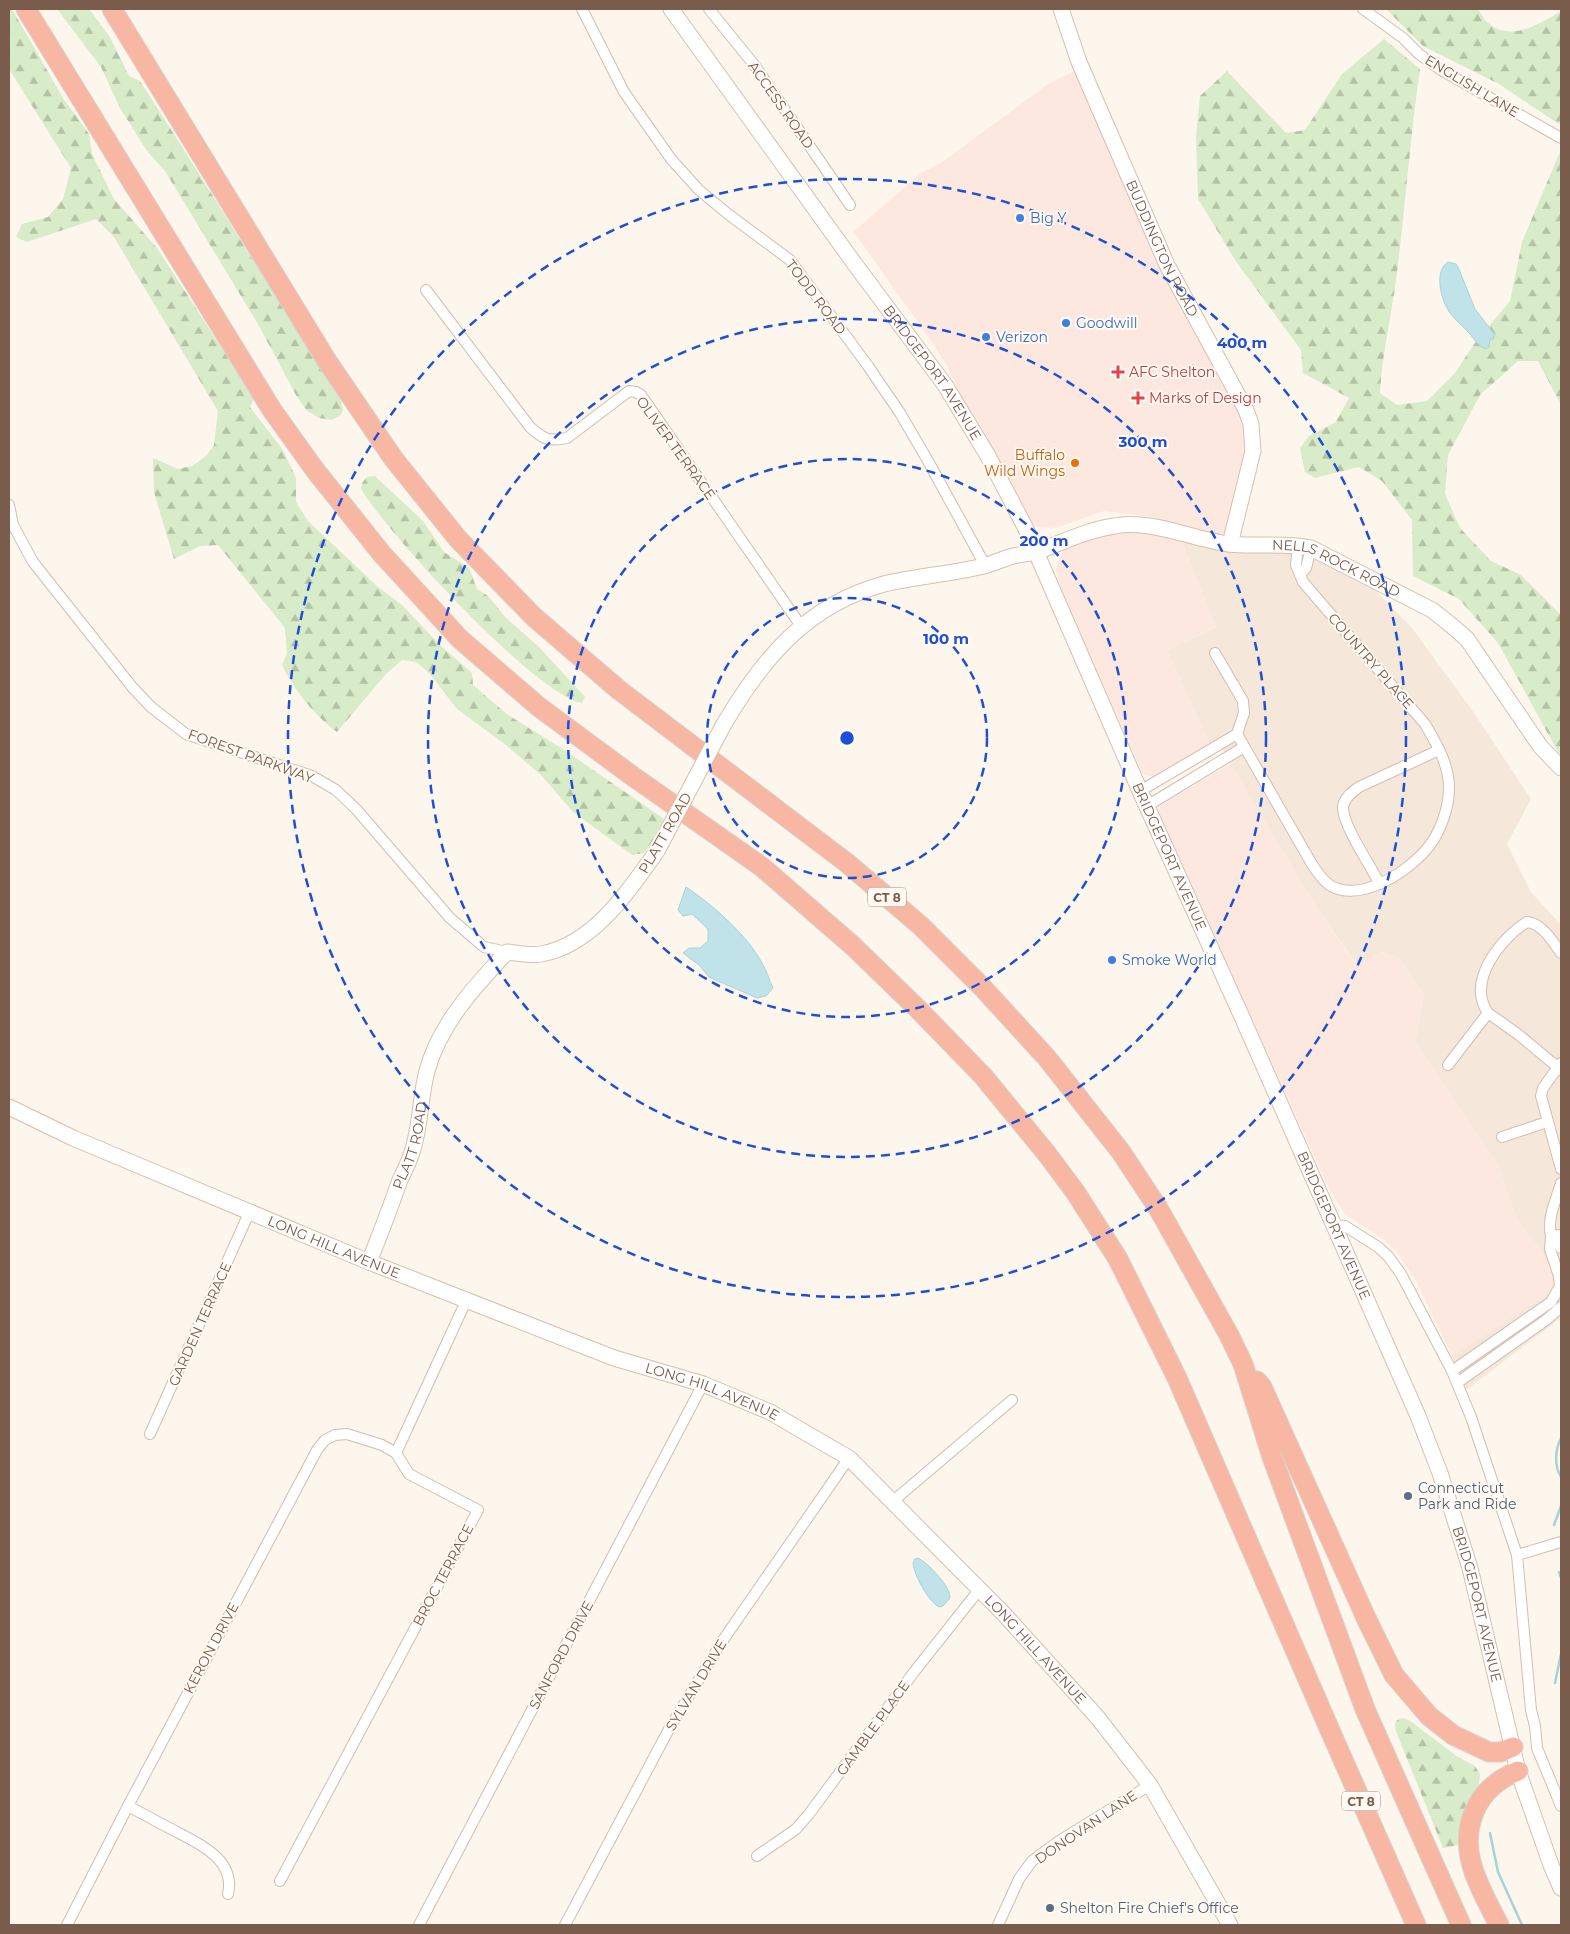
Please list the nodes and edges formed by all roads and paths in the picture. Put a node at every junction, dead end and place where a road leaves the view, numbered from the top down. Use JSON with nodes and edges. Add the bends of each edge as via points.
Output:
{"nodes":[{"id":1,"x":26,"y":9,"type":"edge"},
{"id":2,"x":112,"y":9,"type":"edge"},
{"id":3,"x":582,"y":9,"type":"edge"},
{"id":4,"x":671,"y":9,"type":"edge"},
{"id":5,"x":709,"y":9,"type":"edge"},
{"id":6,"x":1061,"y":9,"type":"edge"},
{"id":7,"x":1363,"y":9,"type":"edge"},
{"id":8,"x":1561,"y":138,"type":"edge"},
{"id":9,"x":850,"y":205,"type":"dead end"},
{"id":10,"x":426,"y":290,"type":"dead end"},
{"id":11,"x":9,"y":506,"type":"edge"},
{"id":12,"x":1230,"y":544,"type":"junction"},
{"id":13,"x":1305,"y":547,"type":"junction"},
{"id":14,"x":1036,"y":552,"type":"junction"},
{"id":15,"x":985,"y":565,"type":"junction"},
{"id":16,"x":801,"y":626,"type":"junction"},
{"id":17,"x":1215,"y":652,"type":"dead end"},
{"id":18,"x":1237,"y":734,"type":"junction"},
{"id":19,"x":1244,"y":747,"type":"junction"},
{"id":20,"x":1439,"y":750,"type":"junction"},
{"id":21,"x":1561,"y":768,"type":"edge"},
{"id":22,"x":1140,"y":791,"type":"junction"},
{"id":23,"x":1147,"y":806,"type":"junction"},
{"id":24,"x":1380,"y":884,"type":"junction"},
{"id":25,"x":506,"y":952,"type":"junction"},
{"id":26,"x":1561,"y":954,"type":"edge"},
{"id":27,"x":1488,"y":1013,"type":"junction"},
{"id":28,"x":1448,"y":1065,"type":"dead end"},
{"id":29,"x":1560,"y":1067,"type":"edge"},
{"id":30,"x":9,"y":1107,"type":"edge"},
{"id":31,"x":1547,"y":1122,"type":"junction"},
{"id":32,"x":1502,"y":1137,"type":"dead end"},
{"id":33,"x":1561,"y":1169,"type":"edge"},
{"id":34,"x":1561,"y":1183,"type":"edge"},
{"id":35,"x":250,"y":1213,"type":"junction"},
{"id":36,"x":1334,"y":1225,"type":"junction"},
{"id":37,"x":1556,"y":1235,"type":"edge"},
{"id":38,"x":1561,"y":1248,"type":"edge"},
{"id":39,"x":369,"y":1262,"type":"junction"},
{"id":40,"x":467,"y":1299,"type":"junction"},
{"id":41,"x":1551,"y":1302,"type":"junction"},
{"id":42,"x":1560,"y":1309,"type":"edge"},
{"id":43,"x":1243,"y":1364,"type":"junction"},
{"id":44,"x":1452,"y":1371,"type":"junction"},
{"id":45,"x":1457,"y":1383,"type":"junction"},
{"id":46,"x":703,"y":1384,"type":"junction"},
{"id":47,"x":1012,"y":1400,"type":"dead end"},
{"id":48,"x":150,"y":1434,"type":"dead end"},
{"id":49,"x":396,"y":1453,"type":"junction"},
{"id":50,"x":849,"y":1458,"type":"junction"},
{"id":51,"x":892,"y":1502,"type":"junction"},
{"id":52,"x":1561,"y":1542,"type":"edge"},
{"id":53,"x":1517,"y":1555,"type":"junction"},
{"id":54,"x":978,"y":1590,"type":"junction"},
{"id":55,"x":1513,"y":1747,"type":"junction"},
{"id":56,"x":1518,"y":1771,"type":"junction"},
{"id":57,"x":1150,"y":1785,"type":"junction"},
{"id":58,"x":128,"y":1806,"type":"junction"},
{"id":59,"x":1561,"y":1806,"type":"edge"},
{"id":60,"x":757,"y":1856,"type":"dead end"},
{"id":61,"x":1390,"y":1868,"type":"junction"},
{"id":62,"x":280,"y":1881,"type":"dead end"},
{"id":63,"x":1561,"y":1888,"type":"edge"},
{"id":64,"x":228,"y":1894,"type":"dead end"},
{"id":65,"x":67,"y":1925,"type":"edge"},
{"id":66,"x":419,"y":1925,"type":"edge"},
{"id":67,"x":565,"y":1925,"type":"edge"},
{"id":68,"x":998,"y":1925,"type":"edge"},
{"id":69,"x":1230,"y":1925,"type":"edge"},
{"id":70,"x":1416,"y":1925,"type":"edge"},
{"id":71,"x":1422,"y":1925,"type":"edge"},
{"id":72,"x":1461,"y":1925,"type":"edge"},
{"id":73,"x":1499,"y":1925,"type":"edge"}],
"edges":[{"from":1,"to":61,"type":"highway","number":"CT 8","via":[[272,410],[382,554],[460,639],[539,707],[762,867],[853,946],[983,1076],[1076,1193],[1118,1259],[1177,1378]]},
{"from":2,"to":43,"type":"highway","number":"CT 8","via":[[327,361],[393,458],[458,539],[534,617],[605,678],[847,863],[921,926],[982,987],[1047,1058],[1121,1152],[1158,1208]]},
{"from":3,"to":15,"type":"street","name":"TODD ROAD","via":[[624,92],[671,159],[699,190],[790,260],[868,366],[904,420]]},
{"from":4,"to":14,"type":"street","name":"BRIDGEPORT AVENUE","via":[[945,386],[988,456]]},
{"from":5,"to":9,"type":"street","name":"ACCESS ROAD","via":[[755,66]]},
{"from":6,"to":12,"type":"street","name":"BUDDINGTON ROAD","via":[[1079,62],[1167,265],[1251,424],[1253,451]]},
{"from":7,"to":8,"type":"street","name":"ENGLISH LANE","via":[[1441,70]]},
{"from":10,"to":16,"type":"street","name":"OLIVER TERRACE","via":[[530,427],[542,438],[555,441],[567,438],[629,392],[641,396]]},
{"from":11,"to":25,"type":"street","name":"FOREST PARKWAY","via":[[13,525],[33,562],[151,707],[186,734],[312,776],[330,787],[356,809],[450,918],[484,947]]},
{"from":12,"to":13,"type":"street","name":"NELLS ROCK ROAD"},
{"from":12,"to":14,"type":"street","name":"NELLS ROCK ROAD","via":[[1131,524],[1085,533]]},
{"from":13,"to":20,"type":"street","name":"COUNTRY PLACE","via":[[1296,565],[1303,582],[1425,724]]},
{"from":13,"to":21,"type":"street","name":"NELLS ROCK ROAD","via":[[1432,610],[1467,639],[1540,746]]},
{"from":14,"to":15,"type":"street","name":"PLATT ROAD"},
{"from":14,"to":22,"type":"street","name":"BRIDGEPORT AVENUE"},
{"from":15,"to":16,"type":"street","name":"PLATT ROAD","via":[[893,582],[850,595]]},
{"from":16,"to":25,"type":"street","name":"PLATT ROAD","bridge":true,"via":[[750,682],[724,724],[657,851],[626,893],[596,925],[564,947],[540,954]]},
{"from":17,"to":18,"type":"street","via":[[1243,701],[1244,713]]},
{"from":18,"to":19,"type":"street","name":"COUNTRY PLACE"},
{"from":18,"to":22,"type":"street"},
{"from":19,"to":23,"type":"street"},
{"from":19,"to":24,"type":"street","name":"COUNTRY PLACE","via":[[1321,878],[1329,885],[1347,890]]},
{"from":20,"to":24,"type":"street","name":"COUNTRY PLACE","via":[[1448,771],[1449,789],[1439,830],[1420,857]]},
{"from":20,"to":24,"type":"street","via":[[1359,787],[1344,801],[1344,815],[1349,828]]},
{"from":22,"to":23,"type":"street","name":"BRIDGEPORT AVENUE"},
{"from":23,"to":36,"type":"street","name":"BRIDGEPORT AVENUE"},
{"from":25,"to":39,"type":"street","name":"PLATT ROAD","via":[[449,1022],[436,1044],[422,1096],[413,1151]]},
{"from":26,"to":27,"type":"street","via":[[1534,923],[1527,922],[1519,927],[1497,950],[1486,970],[1481,990]]},
{"from":27,"to":28,"type":"street"},
{"from":27,"to":29,"type":"street"},
{"from":29,"to":31,"type":"street","via":[[1543,1088],[1541,1096]]},
{"from":30,"to":35,"type":"street","name":"LONG HILL AVENUE","via":[[72,1138]]},
{"from":31,"to":32,"type":"street"},
{"from":31,"to":33,"type":"street"},
{"from":34,"to":37,"type":"street","via":[[1549,1227]]},
{"from":35,"to":39,"type":"street","name":"LONG HILL AVENUE"},
{"from":35,"to":48,"type":"street","name":"GARDEN TERRACE"},
{"from":36,"to":44,"type":"street","via":[[1345,1226],[1388,1256],[1410,1290]]},
{"from":36,"to":55,"type":"street","name":"BRIDGEPORT AVENUE","via":[[1440,1473],[1470,1568]]},
{"from":37,"to":38,"type":"street"},
{"from":37,"to":41,"type":"street","via":[[1550,1249],[1560,1286]]},
{"from":39,"to":40,"type":"street","name":"LONG HILL AVENUE"},
{"from":40,"to":46,"type":"street","name":"LONG HILL AVENUE","via":[[614,1358]]},
{"from":40,"to":49,"type":"street"},
{"from":41,"to":42,"type":"street"},
{"from":41,"to":44,"type":"street"},
{"from":42,"to":45,"type":"street"},
{"from":43,"to":55,"type":"highway","via":[[1262,1387],[1366,1620],[1394,1675],[1429,1716],[1453,1735],[1489,1752]]},
{"from":43,"to":72,"type":"highway","number":"CT 8","via":[[1272,1456],[1365,1709]]},
{"from":44,"to":45,"type":"street"},
{"from":45,"to":53,"type":"street"},
{"from":46,"to":50,"type":"street","name":"LONG HILL AVENUE","via":[[770,1412]]},
{"from":46,"to":66,"type":"street","name":"SANFORD DRIVE"},
{"from":47,"to":51,"type":"street"},
{"from":49,"to":58,"type":"street","name":"KERON DRIVE","via":[[347,1434],[325,1440],[317,1450]]},
{"from":49,"to":62,"type":"street","name":"BROC TERRACE","via":[[409,1474],[478,1510]]},
{"from":50,"to":51,"type":"street","name":"LONG HILL AVENUE"},
{"from":50,"to":67,"type":"street","name":"SYLVAN DRIVE","via":[[716,1650],[669,1728]]},
{"from":51,"to":54,"type":"street","name":"LONG HILL AVENUE"},
{"from":52,"to":53,"type":"street"},
{"from":53,"to":59,"type":"street","via":[[1537,1748]]},
{"from":54,"to":57,"type":"street","name":"LONG HILL AVENUE","via":[[1098,1718]]},
{"from":54,"to":60,"type":"street","name":"GAMBLE PLACE","via":[[809,1814],[796,1829]]},
{"from":55,"to":56,"type":"street","name":"BRIDGEPORT AVENUE"},
{"from":56,"to":63,"type":"street","name":"BRIDGEPORT AVENUE"},
{"from":56,"to":73,"type":"highway","via":[[1495,1783],[1482,1796],[1468,1832],[1474,1871]]},
{"from":57,"to":68,"type":"street","name":"DONOVAN LANE","via":[[1032,1861],[1019,1879]]},
{"from":57,"to":69,"type":"street","name":"LONG HILL AVENUE"},
{"from":58,"to":64,"type":"street","via":[[215,1854],[225,1868],[230,1886]]},
{"from":58,"to":65,"type":"street","name":"KERON DRIVE"},
{"from":61,"to":70,"type":"highway"},
{"from":61,"to":71,"type":"highway","number":"CT 8"}]}
